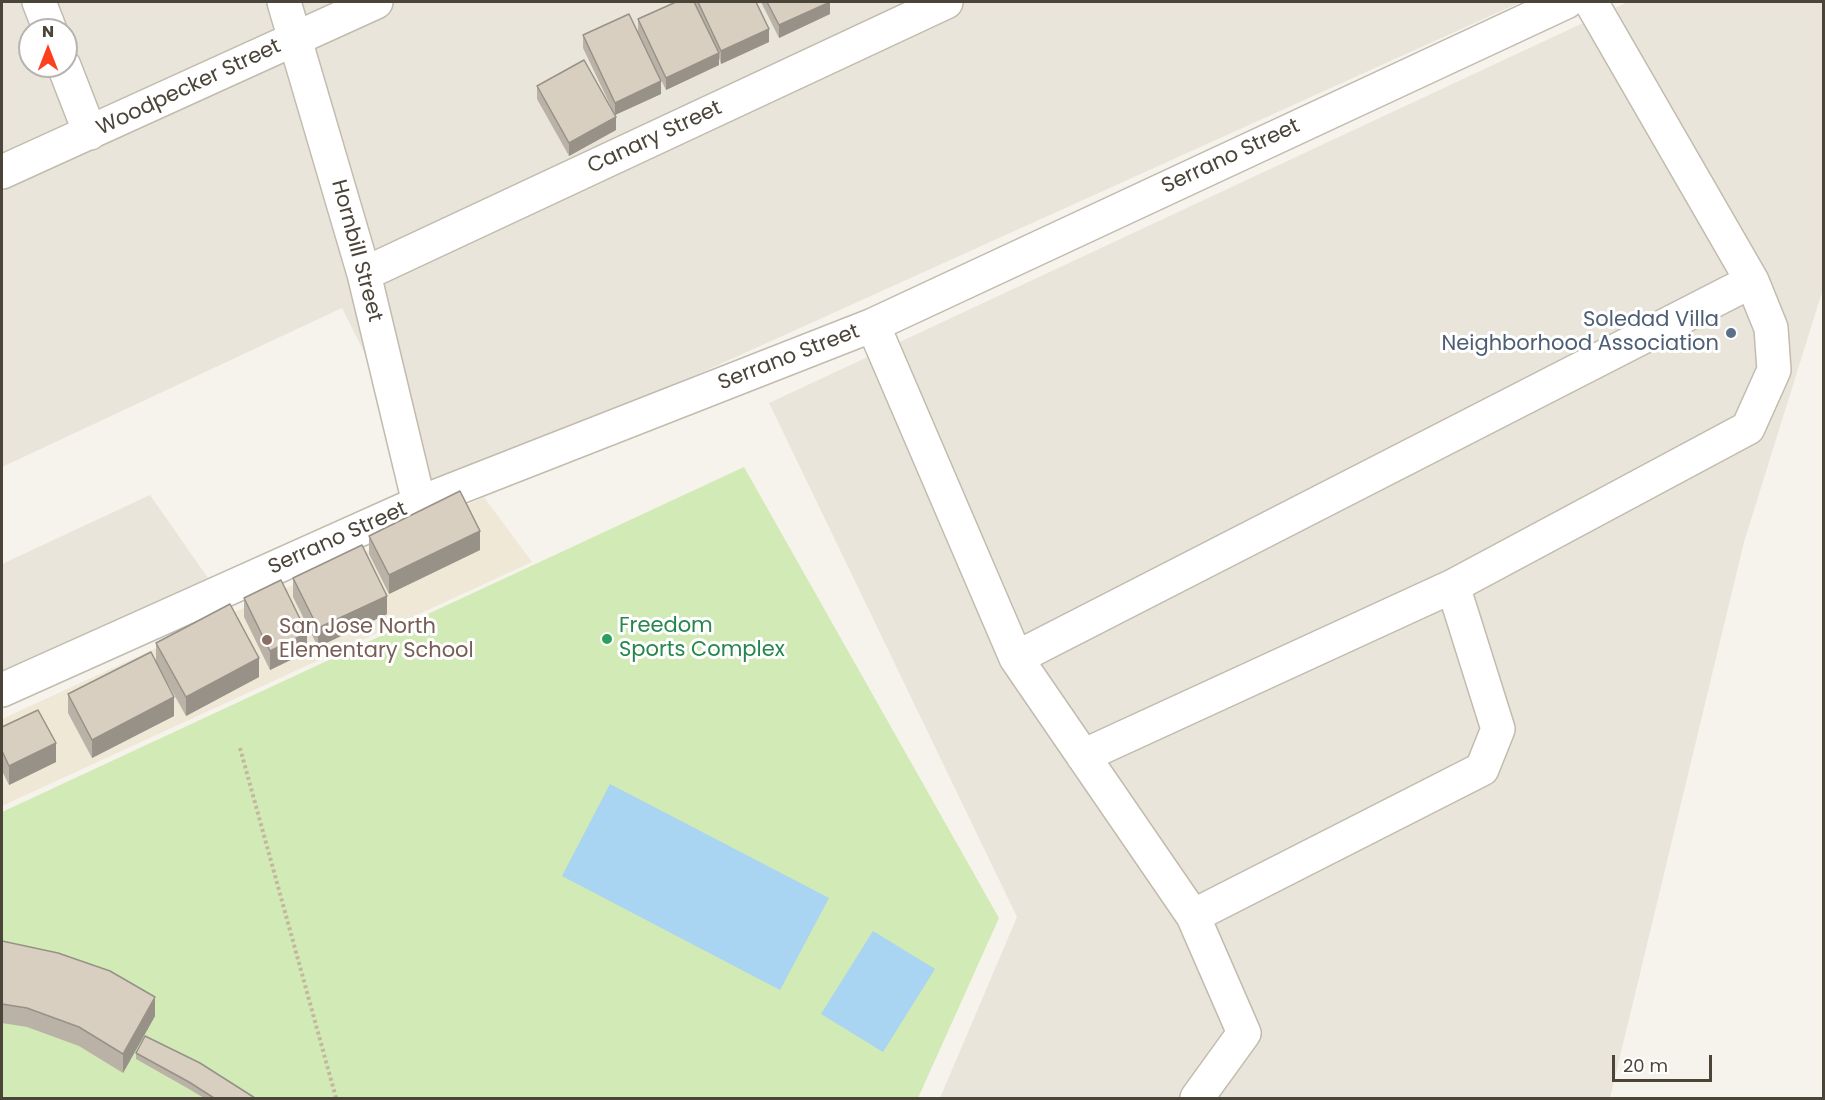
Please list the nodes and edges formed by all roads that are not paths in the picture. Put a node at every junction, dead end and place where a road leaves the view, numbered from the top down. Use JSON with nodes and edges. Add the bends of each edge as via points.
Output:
{"nodes":[{"id":1,"x":39,"y":2,"type":"edge"},
{"id":2,"x":284,"y":2,"type":"edge"},
{"id":3,"x":376,"y":2,"type":"edge"},
{"id":4,"x":946,"y":2,"type":"edge"},
{"id":5,"x":1566,"y":2,"type":"edge"},
{"id":6,"x":1591,"y":2,"type":"edge"},
{"id":7,"x":45,"y":18,"type":"edge"},
{"id":8,"x":295,"y":39,"type":"junction"},
{"id":9,"x":69,"y":78,"type":"edge"},
{"id":10,"x":90,"y":133,"type":"junction"},
{"id":11,"x":2,"y":172,"type":"edge"},
{"id":12,"x":364,"y":274,"type":"junction"},
{"id":13,"x":1752,"y":281,"type":"junction"},
{"id":14,"x":873,"y":325,"type":"junction"},
{"id":15,"x":419,"y":503,"type":"junction"},
{"id":16,"x":1453,"y":586,"type":"junction"},
{"id":17,"x":1016,"y":658,"type":"junction"},
{"id":18,"x":2,"y":690,"type":"edge"},
{"id":19,"x":1083,"y":756,"type":"junction"},
{"id":20,"x":1193,"y":916,"type":"junction"},
{"id":21,"x":1197,"y":1098,"type":"edge"}],
"edges":[{"from":1,"to":7,"type":"street"},
{"from":2,"to":8,"type":"street","name":"Hornbill Street"},
{"from":3,"to":8,"type":"street","name":"Woodpecker Street"},
{"from":4,"to":12,"type":"street","name":"Canary Street"},
{"from":5,"to":14,"type":"street","name":"Serrano Street"},
{"from":6,"to":13,"type":"street"},
{"from":8,"to":10,"type":"street","name":"Woodpecker Street"},
{"from":8,"to":12,"type":"street","name":"Hornbill Street"},
{"from":9,"to":10,"type":"street"},
{"from":10,"to":11,"type":"street","name":"Woodpecker Street"},
{"from":12,"to":15,"type":"street","name":"Hornbill Street"},
{"from":13,"to":16,"type":"street","via":[[1772,328],[1774,370],[1748,428]]},
{"from":13,"to":17,"type":"street"},
{"from":14,"to":15,"type":"street","name":"Serrano Street"},
{"from":14,"to":17,"type":"street"},
{"from":15,"to":18,"type":"street","name":"Serrano Street"},
{"from":16,"to":19,"type":"street"},
{"from":16,"to":20,"type":"street","via":[[1498,729],[1482,769]]},
{"from":17,"to":19,"type":"street"},
{"from":19,"to":20,"type":"street"},
{"from":20,"to":21,"type":"street","via":[[1244,1033]]}]}
